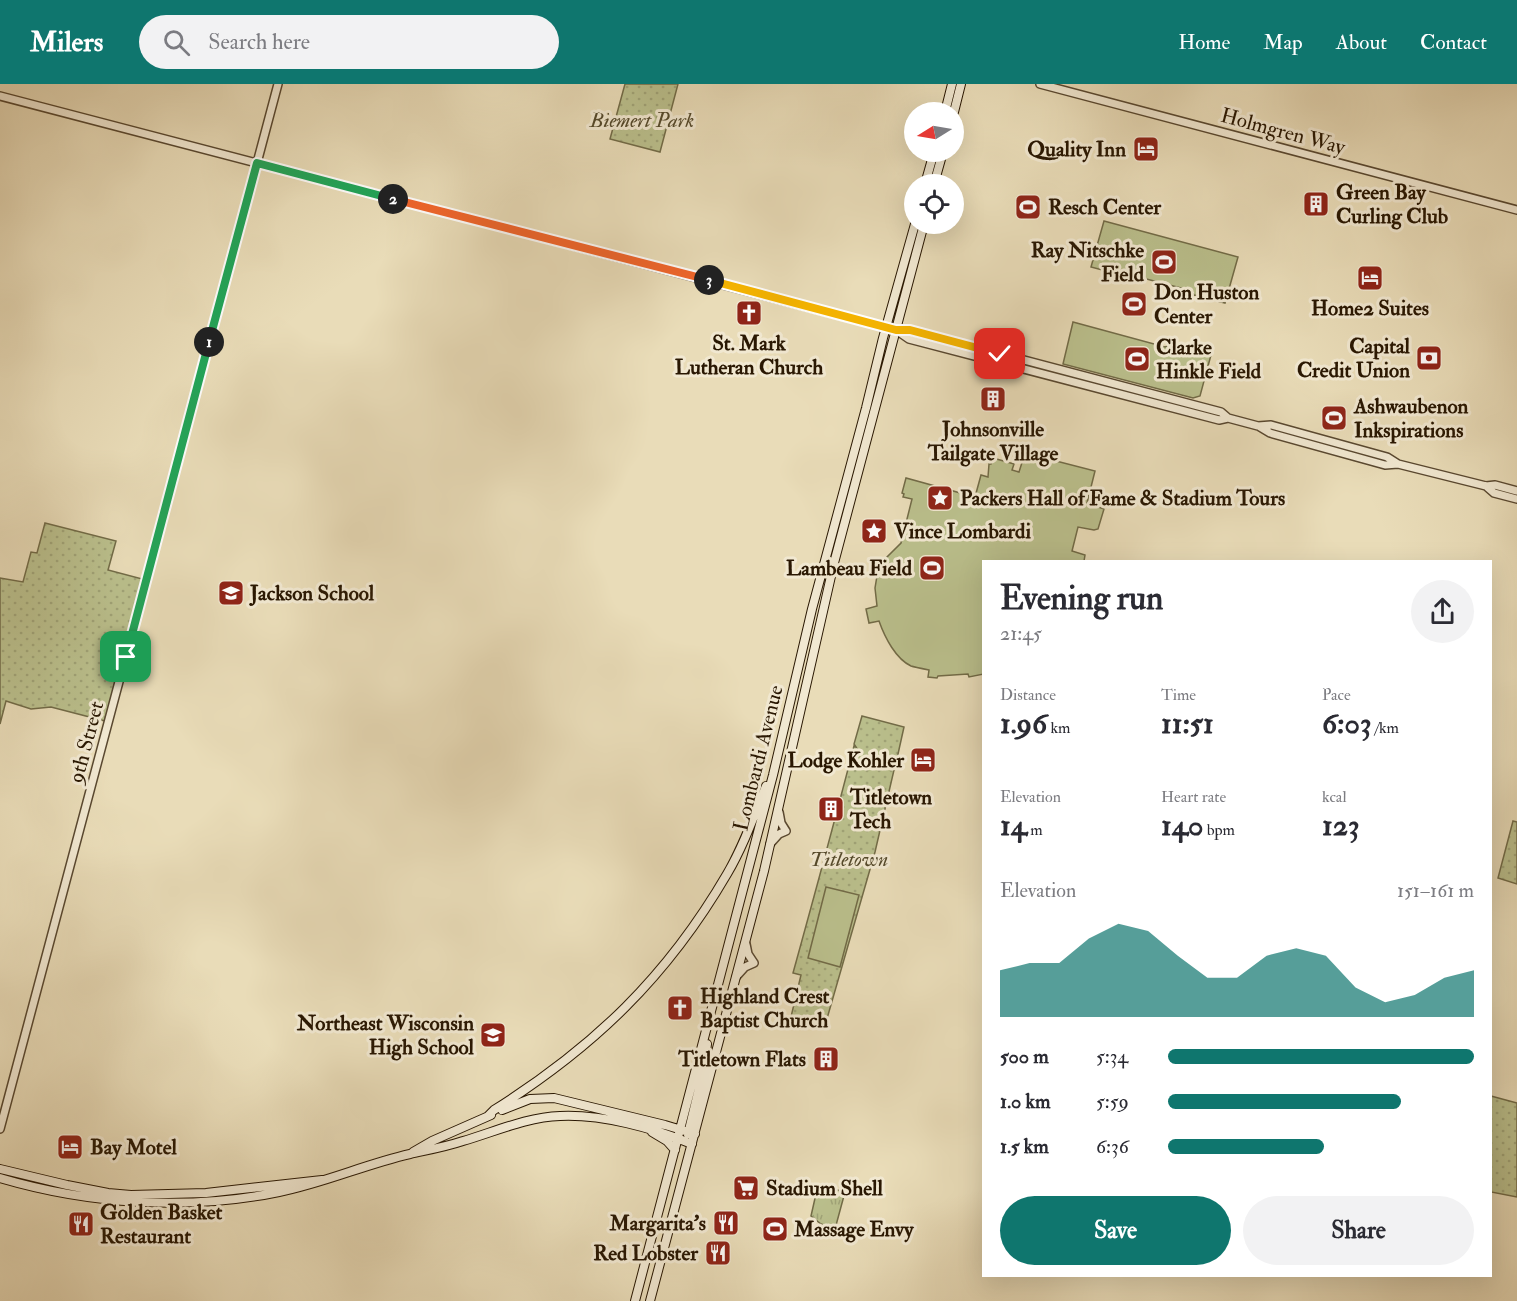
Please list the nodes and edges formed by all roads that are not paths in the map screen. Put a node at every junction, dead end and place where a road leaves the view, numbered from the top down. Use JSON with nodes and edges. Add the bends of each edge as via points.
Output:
{"nodes":[{"id":1,"x":278,"y":84,"type":"edge"},
{"id":2,"x":952,"y":84,"type":"edge"},
{"id":3,"x":961,"y":84,"type":"edge"},
{"id":4,"x":1040,"y":84,"type":"edge"},
{"id":5,"x":0,"y":96,"type":"edge"},
{"id":6,"x":948,"y":102,"type":"edge"},
{"id":7,"x":956,"y":102,"type":"edge"},
{"id":8,"x":257,"y":163,"type":"junction"},
{"id":9,"x":1517,"y":210,"type":"edge"},
{"id":10,"x":912,"y":234,"type":"edge"},
{"id":11,"x":921,"y":234,"type":"edge"},
{"id":12,"x":886,"y":328,"type":"junction"},
{"id":13,"x":896,"y":330,"type":"junction"},
{"id":14,"x":1486,"y":486,"type":"junction"},
{"id":15,"x":1517,"y":490,"type":"edge"},
{"id":16,"x":1517,"y":499,"type":"edge"},
{"id":17,"x":773,"y":775,"type":"junction"},
{"id":18,"x":778,"y":809,"type":"junction"},
{"id":19,"x":770,"y":844,"type":"junction"},
{"id":20,"x":746,"y":938,"type":"junction"},
{"id":21,"x":736,"y":977,"type":"junction"},
{"id":22,"x":488,"y":1116,"type":"junction"},
{"id":23,"x":0,"y":1129,"type":"edge"},
{"id":24,"x":648,"y":1130,"type":"junction"},
{"id":25,"x":685,"y":1133,"type":"junction"},
{"id":26,"x":675,"y":1150,"type":"junction"},
{"id":27,"x":412,"y":1153,"type":"junction"},
{"id":28,"x":0,"y":1169,"type":"edge"},
{"id":29,"x":0,"y":1178,"type":"edge"},
{"id":30,"x":325,"y":1180,"type":"junction"},
{"id":31,"x":635,"y":1301,"type":"edge"},
{"id":32,"x":650,"y":1301,"type":"edge"}],
"edges":[{"from":1,"to":8,"type":"street","name":"9th Street"},
{"from":2,"to":6,"type":"main road"},
{"from":3,"to":7,"type":"main road"},
{"from":4,"to":9,"type":"street","name":"Holmgren Way"},
{"from":5,"to":8,"type":"street"},
{"from":8,"to":12,"type":"street"},
{"from":8,"to":23,"type":"street","name":"9th Street"},
{"from":10,"to":12,"type":"main road","name":"Lombardi Avenue"},
{"from":11,"to":13,"type":"main road","name":"Lombardi Avenue"},
{"from":12,"to":13,"type":"street"},
{"from":12,"to":17,"type":"main road","name":"Lombardi Avenue"},
{"from":13,"to":14,"type":"street","via":[[906,338],[1219,420],[1228,418],[1258,426],[1270,434],[1385,465],[1398,464]]},
{"from":13,"to":18,"type":"main road","name":"Lombardi Avenue","via":[[832,572]]},
{"from":14,"to":15,"type":"street"},
{"from":14,"to":16,"type":"street","via":[[1494,493]]},
{"from":17,"to":22,"type":"main road","via":[[727,873],[660,970],[598,1035]]},
{"from":17,"to":25,"type":"main road","name":"Lombardi Avenue","via":[[707,1030]]},
{"from":18,"to":19,"type":"main road","name":"Lombardi Avenue"},
{"from":18,"to":19,"type":"street","via":[[786,831]]},
{"from":19,"to":20,"type":"main road","name":"Lombardi Avenue"},
{"from":20,"to":21,"type":"main road","name":"Lombardi Avenue"},
{"from":20,"to":21,"type":"street","via":[[747,952],[754,963]]},
{"from":21,"to":25,"type":"main road","name":"Lombardi Avenue"},
{"from":22,"to":25,"type":"main road","via":[[523,1101],[550,1098]]},
{"from":22,"to":27,"type":"main road"},
{"from":24,"to":25,"type":"main road"},
{"from":24,"to":26,"type":"main road"},
{"from":24,"to":27,"type":"main road","via":[[589,1116],[552,1116]]},
{"from":25,"to":26,"type":"main road","name":"Lombardi Avenue"},
{"from":25,"to":32,"type":"main road","via":[[692,1144]]},
{"from":26,"to":31,"type":"main road","name":"Lombardi Avenue"},
{"from":27,"to":30,"type":"main road"},
{"from":28,"to":30,"type":"main road","via":[[131,1195],[206,1193]]},
{"from":29,"to":30,"type":"main road","via":[[76,1195],[173,1202],[264,1195]]}]}
